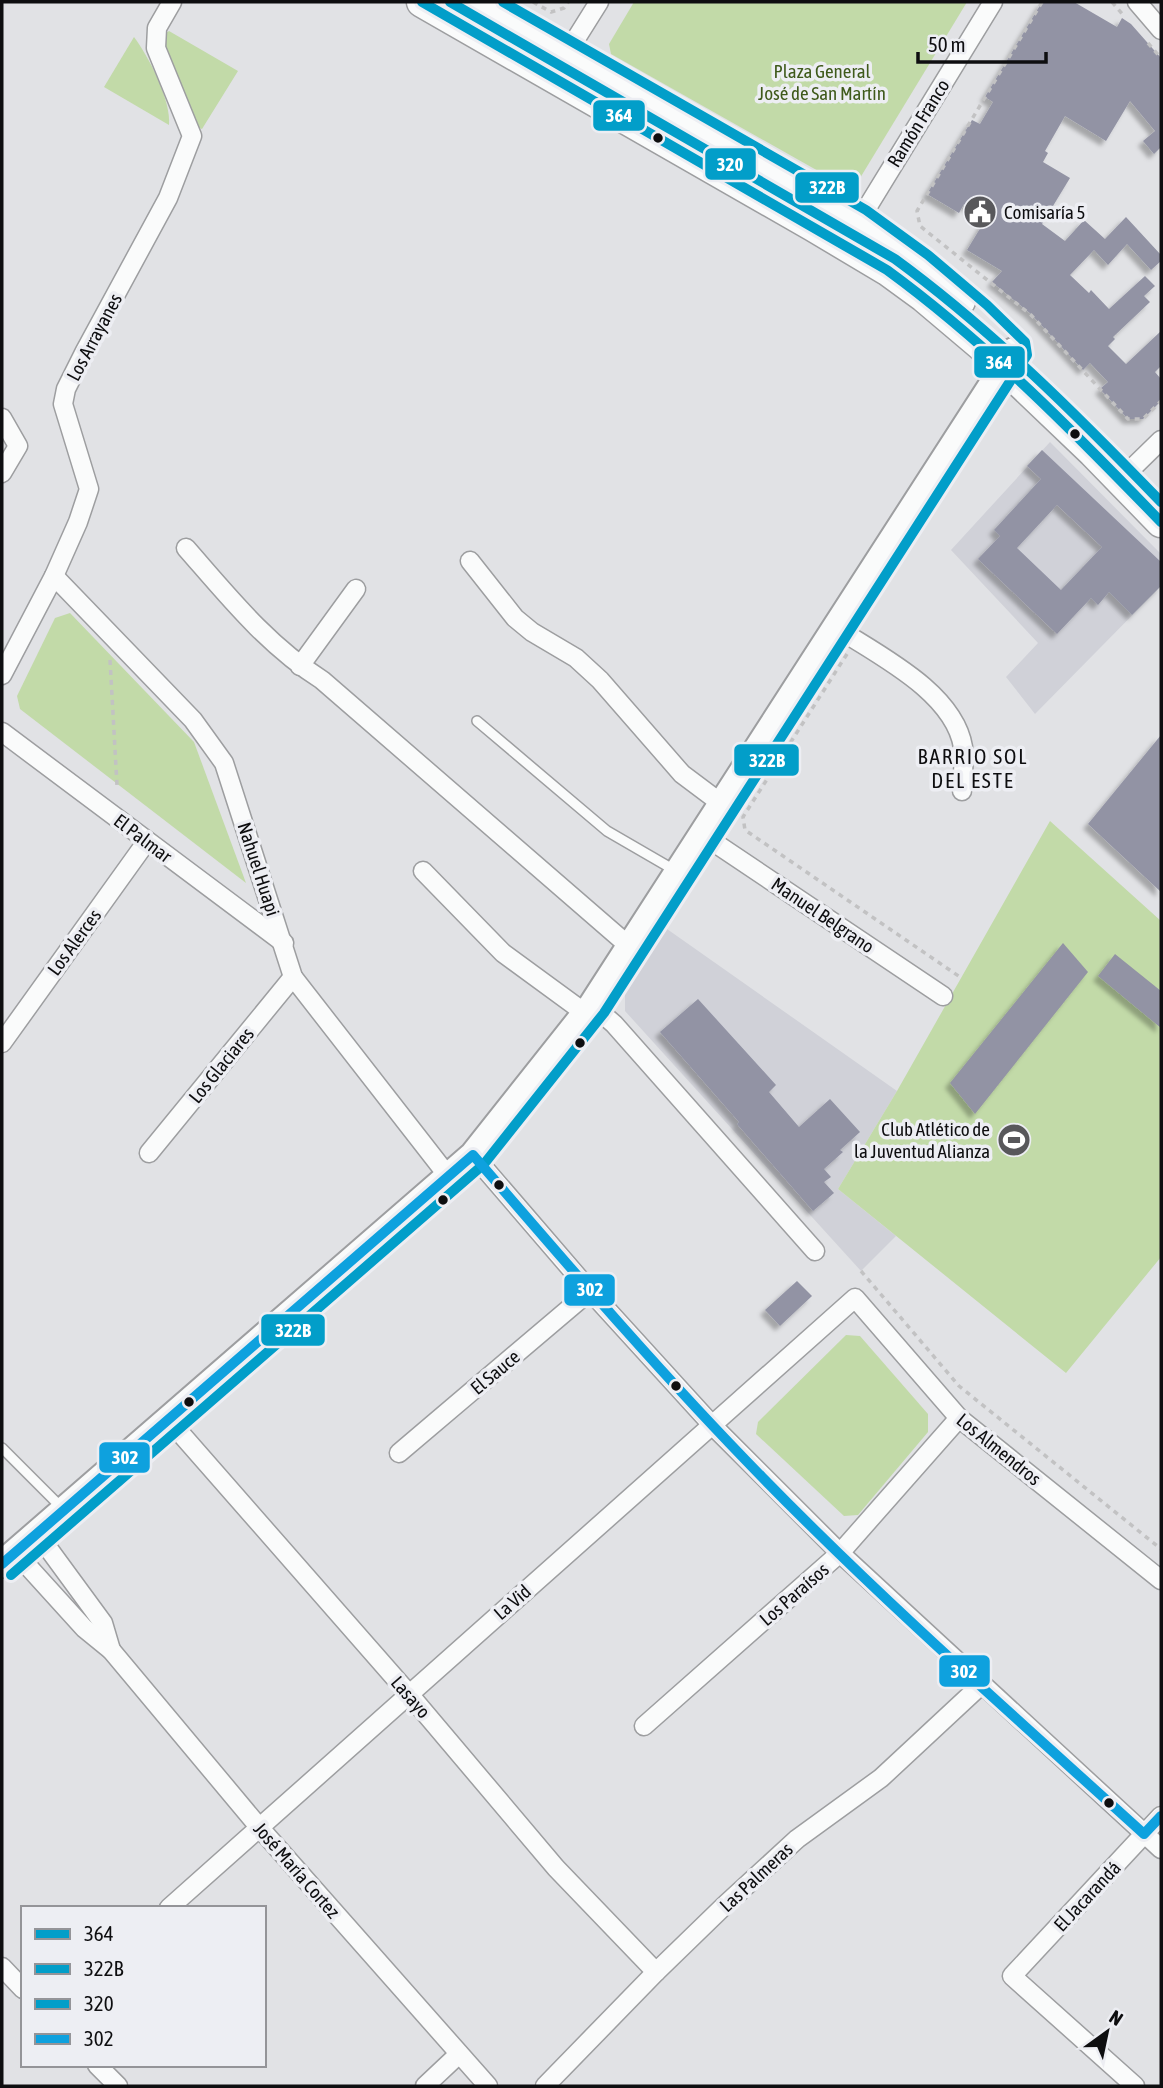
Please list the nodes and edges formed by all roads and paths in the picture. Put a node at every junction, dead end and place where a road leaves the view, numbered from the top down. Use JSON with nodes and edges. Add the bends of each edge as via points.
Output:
{"nodes":[{"id":1,"x":172,"y":2,"type":"edge"},
{"id":2,"x":422,"y":2,"type":"edge"},
{"id":3,"x":475,"y":2,"type":"edge"},
{"id":4,"x":533,"y":2,"type":"edge"},
{"id":5,"x":568,"y":2,"type":"edge"},
{"id":6,"x":599,"y":2,"type":"edge"},
{"id":7,"x":993,"y":2,"type":"edge"},
{"id":8,"x":1042,"y":2,"type":"edge"},
{"id":9,"x":1137,"y":2,"type":"edge"},
{"id":10,"x":1161,"y":30,"type":"edge"},
{"id":11,"x":559,"y":65,"type":"junction"},
{"id":12,"x":852,"y":233,"type":"junction"},
{"id":13,"x":1008,"y":359,"type":"junction"},
{"id":14,"x":1161,"y":401,"type":"edge"},
{"id":15,"x":2,"y":418,"type":"edge"},
{"id":16,"x":1161,"y":440,"type":"edge"},
{"id":17,"x":2,"y":473,"type":"edge"},
{"id":18,"x":1127,"y":473,"type":"junction"},
{"id":19,"x":1161,"y":496,"type":"edge"},
{"id":20,"x":1161,"y":522,"type":"edge"},
{"id":21,"x":186,"y":548,"type":"dead end"},
{"id":22,"x":470,"y":561,"type":"dead end"},
{"id":23,"x":54,"y":576,"type":"junction"},
{"id":24,"x":356,"y":589,"type":"dead end"},
{"id":25,"x":845,"y":634,"type":"junction"},
{"id":26,"x":110,"y":654,"type":"dead end"},
{"id":27,"x":300,"y":666,"type":"junction"},
{"id":28,"x":2,"y":675,"type":"edge"},
{"id":29,"x":477,"y":721,"type":"dead end"},
{"id":30,"x":2,"y":732,"type":"edge"},
{"id":31,"x":117,"y":785,"type":"dead end"},
{"id":32,"x":962,"y":791,"type":"dead end"},
{"id":33,"x":722,"y":804,"type":"junction"},
{"id":34,"x":703,"y":835,"type":"junction"},
{"id":35,"x":147,"y":841,"type":"junction"},
{"id":36,"x":423,"y":871,"type":"dead end"},
{"id":37,"x":677,"y":872,"type":"junction"},
{"id":38,"x":284,"y":943,"type":"junction"},
{"id":39,"x":629,"y":946,"type":"junction"},
{"id":40,"x":293,"y":977,"type":"junction"},
{"id":41,"x":960,"y":977,"type":"dead end"},
{"id":42,"x":943,"y":996,"type":"dead end"},
{"id":43,"x":589,"y":1009,"type":"junction"},
{"id":44,"x":2,"y":1043,"type":"edge"},
{"id":45,"x":149,"y":1153,"type":"dead end"},
{"id":46,"x":473,"y":1155,"type":"junction"},
{"id":47,"x":448,"y":1176,"type":"junction"},
{"id":48,"x":815,"y":1251,"type":"dead end"},
{"id":49,"x":861,"y":1271,"type":"dead end"},
{"id":50,"x":590,"y":1292,"type":"junction"},
{"id":51,"x":855,"y":1298,"type":"joint"},
{"id":52,"x":960,"y":1418,"type":"junction"},
{"id":53,"x":168,"y":1419,"type":"junction"},
{"id":54,"x":713,"y":1426,"type":"junction"},
{"id":55,"x":2,"y":1448,"type":"edge"},
{"id":56,"x":399,"y":1453,"type":"dead end"},
{"id":57,"x":64,"y":1510,"type":"junction"},
{"id":58,"x":37,"y":1533,"type":"junction"},
{"id":59,"x":1161,"y":1549,"type":"edge"},
{"id":60,"x":840,"y":1553,"type":"junction"},
{"id":61,"x":9,"y":1558,"type":"edge"},
{"id":62,"x":1161,"y":1580,"type":"edge"},
{"id":63,"x":111,"y":1650,"type":"junction"},
{"id":64,"x":981,"y":1685,"type":"junction"},
{"id":65,"x":409,"y":1694,"type":"junction"},
{"id":66,"x":644,"y":1726,"type":"dead end"},
{"id":67,"x":1161,"y":1816,"type":"edge"},
{"id":68,"x":259,"y":1827,"type":"junction"},
{"id":69,"x":1144,"y":1833,"type":"junction"},
{"id":70,"x":1161,"y":1849,"type":"edge"},
{"id":71,"x":171,"y":1906,"type":"edge"},
{"id":72,"x":2,"y":1967,"type":"edge"},
{"id":73,"x":656,"y":1972,"type":"junction"},
{"id":74,"x":21,"y":1987,"type":"edge"},
{"id":75,"x":459,"y":2054,"type":"junction"},
{"id":76,"x":99,"y":2067,"type":"edge"},
{"id":77,"x":118,"y":2086,"type":"edge"},
{"id":78,"x":425,"y":2086,"type":"edge"},
{"id":79,"x":488,"y":2086,"type":"edge"},
{"id":80,"x":545,"y":2086,"type":"edge"},
{"id":81,"x":1135,"y":2086,"type":"edge"}],
"edges":[{"from":1,"to":23,"type":"street","name":"Los Arrayanes","via":[[157,28],[156,48],[192,136],[168,198],[66,389],[63,404],[89,489]]},
{"from":2,"to":11,"type":"main road"},
{"from":3,"to":11,"type":"main road"},
{"from":4,"to":5,"type":"path","via":[[551,12]]},
{"from":6,"to":11,"type":"street"},
{"from":7,"to":12,"type":"street","name":"Ramón Franco"},
{"from":8,"to":14,"type":"path","via":[[917,211],[920,226],[1031,315],[1128,419],[1143,419]]},
{"from":9,"to":10,"type":"street"},
{"from":11,"to":12,"type":"main road"},
{"from":12,"to":13,"type":"main road","via":[[932,277],[994,330]]},
{"from":13,"to":18,"type":"main road"},
{"from":13,"to":25,"type":"street"},
{"from":15,"to":17,"type":"street","via":[[18,446]]},
{"from":16,"to":18,"type":"street"},
{"from":18,"to":19,"type":"main road"},
{"from":18,"to":20,"type":"main road"},
{"from":21,"to":27,"type":"street","via":[[254,626]]},
{"from":22,"to":33,"type":"street","via":[[515,618],[584,665],[682,774]]},
{"from":23,"to":28,"type":"street","name":"Los Arrayanes"},
{"from":23,"to":38,"type":"street","name":"Nahuel Huapi","via":[[193,720],[225,763]]},
{"from":24,"to":27,"type":"street"},
{"from":25,"to":32,"type":"street","via":[[921,683],[953,718],[963,747]]},
{"from":25,"to":33,"type":"street"},
{"from":25,"to":41,"type":"path","via":[[743,817],[745,830]]},
{"from":26,"to":31,"type":"path"},
{"from":27,"to":39,"type":"street"},
{"from":29,"to":37,"type":"lane","via":[[607,831]]},
{"from":30,"to":35,"type":"street","name":"El Palmar"},
{"from":33,"to":34,"type":"street"},
{"from":34,"to":37,"type":"street"},
{"from":34,"to":42,"type":"street","name":"Manuel Belgrano"},
{"from":35,"to":38,"type":"street","name":"El Palmar"},
{"from":35,"to":44,"type":"street","name":"Los Alerces"},
{"from":36,"to":43,"type":"street","via":[[503,953]]},
{"from":37,"to":39,"type":"street"},
{"from":38,"to":40,"type":"street","name":"Nahuel Huapi"},
{"from":39,"to":43,"type":"street"},
{"from":40,"to":45,"type":"street","name":"Los Glaciares"},
{"from":40,"to":47,"type":"street","name":"Nahuel Huapi"},
{"from":43,"to":46,"type":"street"},
{"from":43,"to":48,"type":"street","via":[[614,1024]]},
{"from":46,"to":47,"type":"street"},
{"from":46,"to":50,"type":"street"},
{"from":47,"to":53,"type":"street"},
{"from":49,"to":59,"type":"path","via":[[959,1386]]},
{"from":50,"to":54,"type":"street"},
{"from":50,"to":56,"type":"street","name":"El Sauce"},
{"from":51,"to":52,"type":"street","name":"Los Almendros"},
{"from":51,"to":54,"type":"street","name":"La Vid"},
{"from":52,"to":60,"type":"street","name":"Los Paraísos"},
{"from":52,"to":62,"type":"street","name":"Los Almendros"},
{"from":53,"to":57,"type":"street"},
{"from":53,"to":65,"type":"street","name":"Lasayo"},
{"from":54,"to":60,"type":"street"},
{"from":54,"to":65,"type":"street","name":"La Vid"},
{"from":55,"to":57,"type":"lane"},
{"from":57,"to":58,"type":"street"},
{"from":58,"to":61,"type":"street"},
{"from":58,"to":63,"type":"street","name":"José María Cortez","via":[[103,1623]]},
{"from":60,"to":64,"type":"street"},
{"from":60,"to":66,"type":"street","name":"Los Paraísos"},
{"from":61,"to":63,"type":"street","name":"José María Cortez"},
{"from":63,"to":68,"type":"street","name":"José María Cortez"},
{"from":64,"to":69,"type":"street"},
{"from":64,"to":73,"type":"street","name":"Las Palmeras","via":[[881,1778],[797,1839]]},
{"from":65,"to":68,"type":"street","name":"La Vid"},
{"from":65,"to":73,"type":"street","name":"Lasayo","via":[[556,1868]]},
{"from":67,"to":69,"type":"street","name":"El Jacarandá"},
{"from":68,"to":71,"type":"street","name":"La Vid"},
{"from":68,"to":75,"type":"street","name":"José María Cortez"},
{"from":69,"to":70,"type":"street"},
{"from":69,"to":81,"type":"street","name":"El Jacarandá","via":[[1012,1976]]},
{"from":72,"to":74,"type":"street"},
{"from":73,"to":80,"type":"street","name":"Las Palmeras"},
{"from":75,"to":78,"type":"street"},
{"from":75,"to":79,"type":"street","name":"José María Cortez"},
{"from":76,"to":77,"type":"street"}]}
